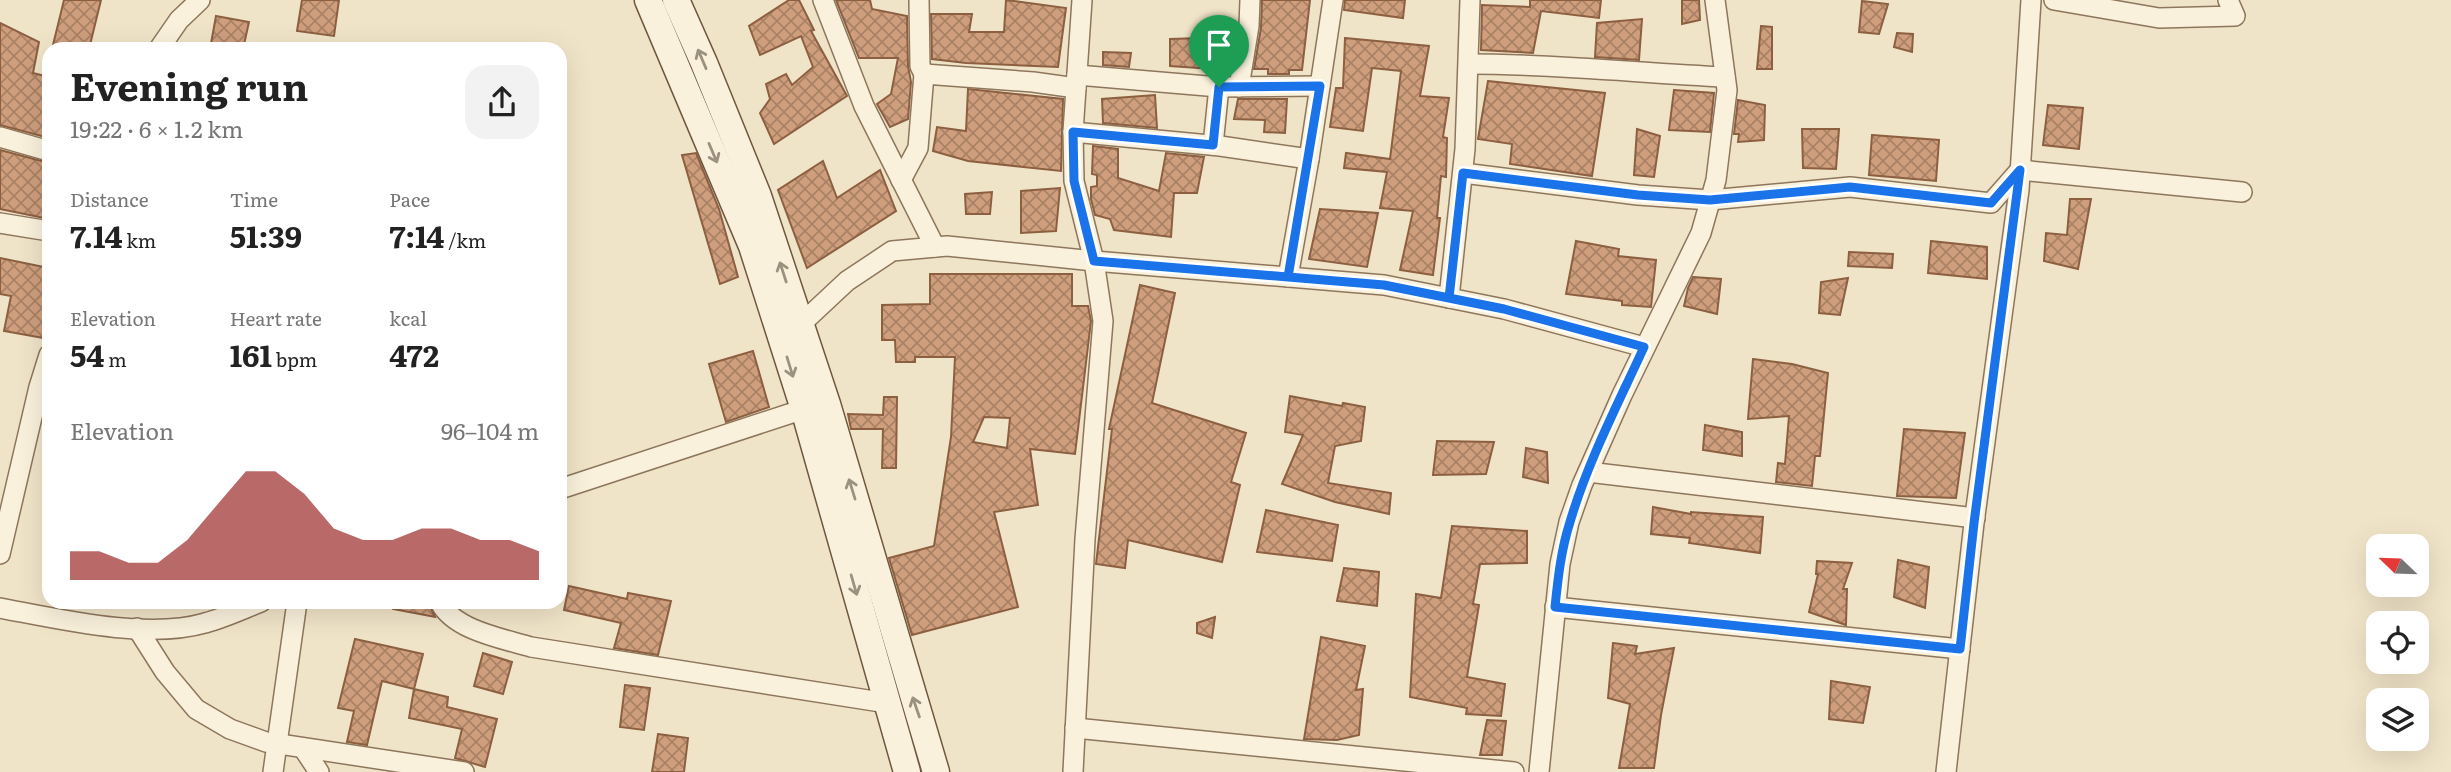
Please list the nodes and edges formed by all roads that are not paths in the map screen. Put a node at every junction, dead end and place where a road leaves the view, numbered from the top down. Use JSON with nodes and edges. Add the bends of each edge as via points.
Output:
{"nodes":[{"id":1,"x":200,"y":0,"type":"edge"},
{"id":2,"x":648,"y":0,"type":"edge"},
{"id":3,"x":676,"y":0,"type":"edge"},
{"id":4,"x":823,"y":0,"type":"edge"},
{"id":5,"x":919,"y":0,"type":"edge"},
{"id":6,"x":1082,"y":0,"type":"edge"},
{"id":7,"x":1250,"y":0,"type":"edge"},
{"id":8,"x":1333,"y":0,"type":"edge"},
{"id":9,"x":1470,"y":0,"type":"edge"},
{"id":10,"x":1715,"y":0,"type":"edge"},
{"id":11,"x":2031,"y":0,"type":"edge"},
{"id":12,"x":2054,"y":0,"type":"edge"},
{"id":13,"x":2228,"y":0,"type":"edge"},
{"id":14,"x":164,"y":42,"type":"edge"},
{"id":15,"x":1469,"y":64,"type":"junction"},
{"id":16,"x":924,"y":74,"type":"junction"},
{"id":17,"x":1725,"y":77,"type":"junction"},
{"id":18,"x":1076,"y":82,"type":"junction"},
{"id":19,"x":1320,"y":86,"type":"junction"},
{"id":20,"x":1219,"y":87,"type":"junction"},
{"id":21,"x":1239,"y":87,"type":"junction"},
{"id":22,"x":1073,"y":132,"type":"junction"},
{"id":23,"x":0,"y":137,"type":"edge"},
{"id":24,"x":1213,"y":145,"type":"junction"},
{"id":25,"x":42,"y":149,"type":"edge"},
{"id":26,"x":1309,"y":159,"type":"junction"},
{"id":27,"x":2020,"y":170,"type":"junction"},
{"id":28,"x":1463,"y":173,"type":"junction"},
{"id":29,"x":901,"y":180,"type":"junction"},
{"id":30,"x":2242,"y":192,"type":"dead end"},
{"id":31,"x":1710,"y":200,"type":"junction"},
{"id":32,"x":0,"y":223,"type":"edge"},
{"id":33,"x":42,"y":231,"type":"edge"},
{"id":34,"x":935,"y":247,"type":"junction"},
{"id":35,"x":1094,"y":261,"type":"junction"},
{"id":36,"x":1288,"y":277,"type":"junction"},
{"id":37,"x":1449,"y":298,"type":"junction"},
{"id":38,"x":801,"y":324,"type":"junction"},
{"id":39,"x":1644,"y":347,"type":"junction"},
{"id":40,"x":42,"y":377,"type":"edge"},
{"id":41,"x":804,"y":409,"type":"junction"},
{"id":42,"x":1588,"y":472,"type":"junction"},
{"id":43,"x":567,"y":487,"type":"edge"},
{"id":44,"x":1975,"y":518,"type":"junction"},
{"id":45,"x":0,"y":554,"type":"edge"},
{"id":46,"x":1555,"y":607,"type":"junction"},
{"id":47,"x":0,"y":608,"type":"edge"},
{"id":48,"x":243,"y":609,"type":"edge"},
{"id":49,"x":296,"y":609,"type":"edge"},
{"id":50,"x":444,"y":609,"type":"edge"},
{"id":51,"x":137,"y":628,"type":"junction"},
{"id":52,"x":1960,"y":649,"type":"junction"},
{"id":53,"x":887,"y":703,"type":"junction"},
{"id":54,"x":1075,"y":728,"type":"junction"},
{"id":55,"x":277,"y":744,"type":"junction"},
{"id":56,"x":303,"y":748,"type":"junction"},
{"id":57,"x":274,"y":772,"type":"edge"},
{"id":58,"x":319,"y":772,"type":"edge"},
{"id":59,"x":464,"y":772,"type":"edge"},
{"id":60,"x":907,"y":772,"type":"edge"},
{"id":61,"x":936,"y":772,"type":"edge"},
{"id":62,"x":1073,"y":772,"type":"edge"},
{"id":63,"x":1514,"y":772,"type":"edge"},
{"id":64,"x":1539,"y":772,"type":"edge"},
{"id":65,"x":1946,"y":772,"type":"edge"}],
"edges":[{"from":1,"to":14,"type":"street"},
{"from":2,"to":41,"type":"main road","one_way":true,"via":[[752,246]]},
{"from":38,"to":3,"type":"main road","one_way":true,"via":[[758,196]]},
{"from":4,"to":29,"type":"street","via":[[864,106]]},
{"from":5,"to":16,"type":"street"},
{"from":6,"to":18,"type":"street"},
{"from":7,"to":21,"type":"street"},
{"from":8,"to":19,"type":"street"},
{"from":9,"to":15,"type":"street"},
{"from":10,"to":17,"type":"street"},
{"from":11,"to":27,"type":"street"},
{"from":12,"to":13,"type":"street","via":[[2159,18],[2235,16]]},
{"from":15,"to":17,"type":"street"},
{"from":15,"to":28,"type":"street"},
{"from":16,"to":18,"type":"street"},
{"from":16,"to":29,"type":"street","via":[[918,148]]},
{"from":17,"to":31,"type":"street","via":[[1718,167]]},
{"from":18,"to":20,"type":"street"},
{"from":18,"to":22,"type":"street"},
{"from":19,"to":21,"type":"street"},
{"from":19,"to":26,"type":"street"},
{"from":20,"to":21,"type":"street"},
{"from":20,"to":24,"type":"street"},
{"from":22,"to":24,"type":"street"},
{"from":22,"to":35,"type":"street","via":[[1074,181]]},
{"from":23,"to":25,"type":"street"},
{"from":24,"to":26,"type":"street"},
{"from":26,"to":36,"type":"street"},
{"from":27,"to":30,"type":"street"},
{"from":27,"to":31,"type":"street","via":[[1991,203],[1850,187]]},
{"from":27,"to":44,"type":"street"},
{"from":28,"to":31,"type":"street"},
{"from":28,"to":37,"type":"street"},
{"from":29,"to":34,"type":"street"},
{"from":31,"to":39,"type":"street","via":[[1701,233]]},
{"from":32,"to":33,"type":"street"},
{"from":34,"to":35,"type":"street"},
{"from":34,"to":38,"type":"street","via":[[892,251],[847,281]]},
{"from":35,"to":36,"type":"street"},
{"from":35,"to":54,"type":"street","via":[[1103,321]]},
{"from":36,"to":37,"type":"street","via":[[1384,285]]},
{"from":37,"to":39,"type":"street"},
{"from":61,"to":38,"type":"main road","one_way":true},
{"from":39,"to":42,"type":"street"},
{"from":40,"to":45,"type":"street"},
{"from":41,"to":43,"type":"street"},
{"from":41,"to":53,"type":"main road","one_way":true},
{"from":42,"to":44,"type":"street"},
{"from":42,"to":46,"type":"street","via":[[1569,523]]},
{"from":44,"to":52,"type":"street"},
{"from":46,"to":52,"type":"street"},
{"from":46,"to":64,"type":"street"},
{"from":47,"to":51,"type":"street"},
{"from":48,"to":51,"type":"street","via":[[204,624]]},
{"from":49,"to":55,"type":"street"},
{"from":50,"to":53,"type":"street","via":[[475,631],[531,647]]},
{"from":51,"to":55,"type":"street","via":[[196,709],[230,729]]},
{"from":52,"to":65,"type":"street"},
{"from":53,"to":60,"type":"main road"},
{"from":54,"to":62,"type":"street"},
{"from":54,"to":63,"type":"street"},
{"from":55,"to":56,"type":"street"},
{"from":55,"to":57,"type":"street"},
{"from":56,"to":58,"type":"street"},
{"from":56,"to":59,"type":"street"}]}
